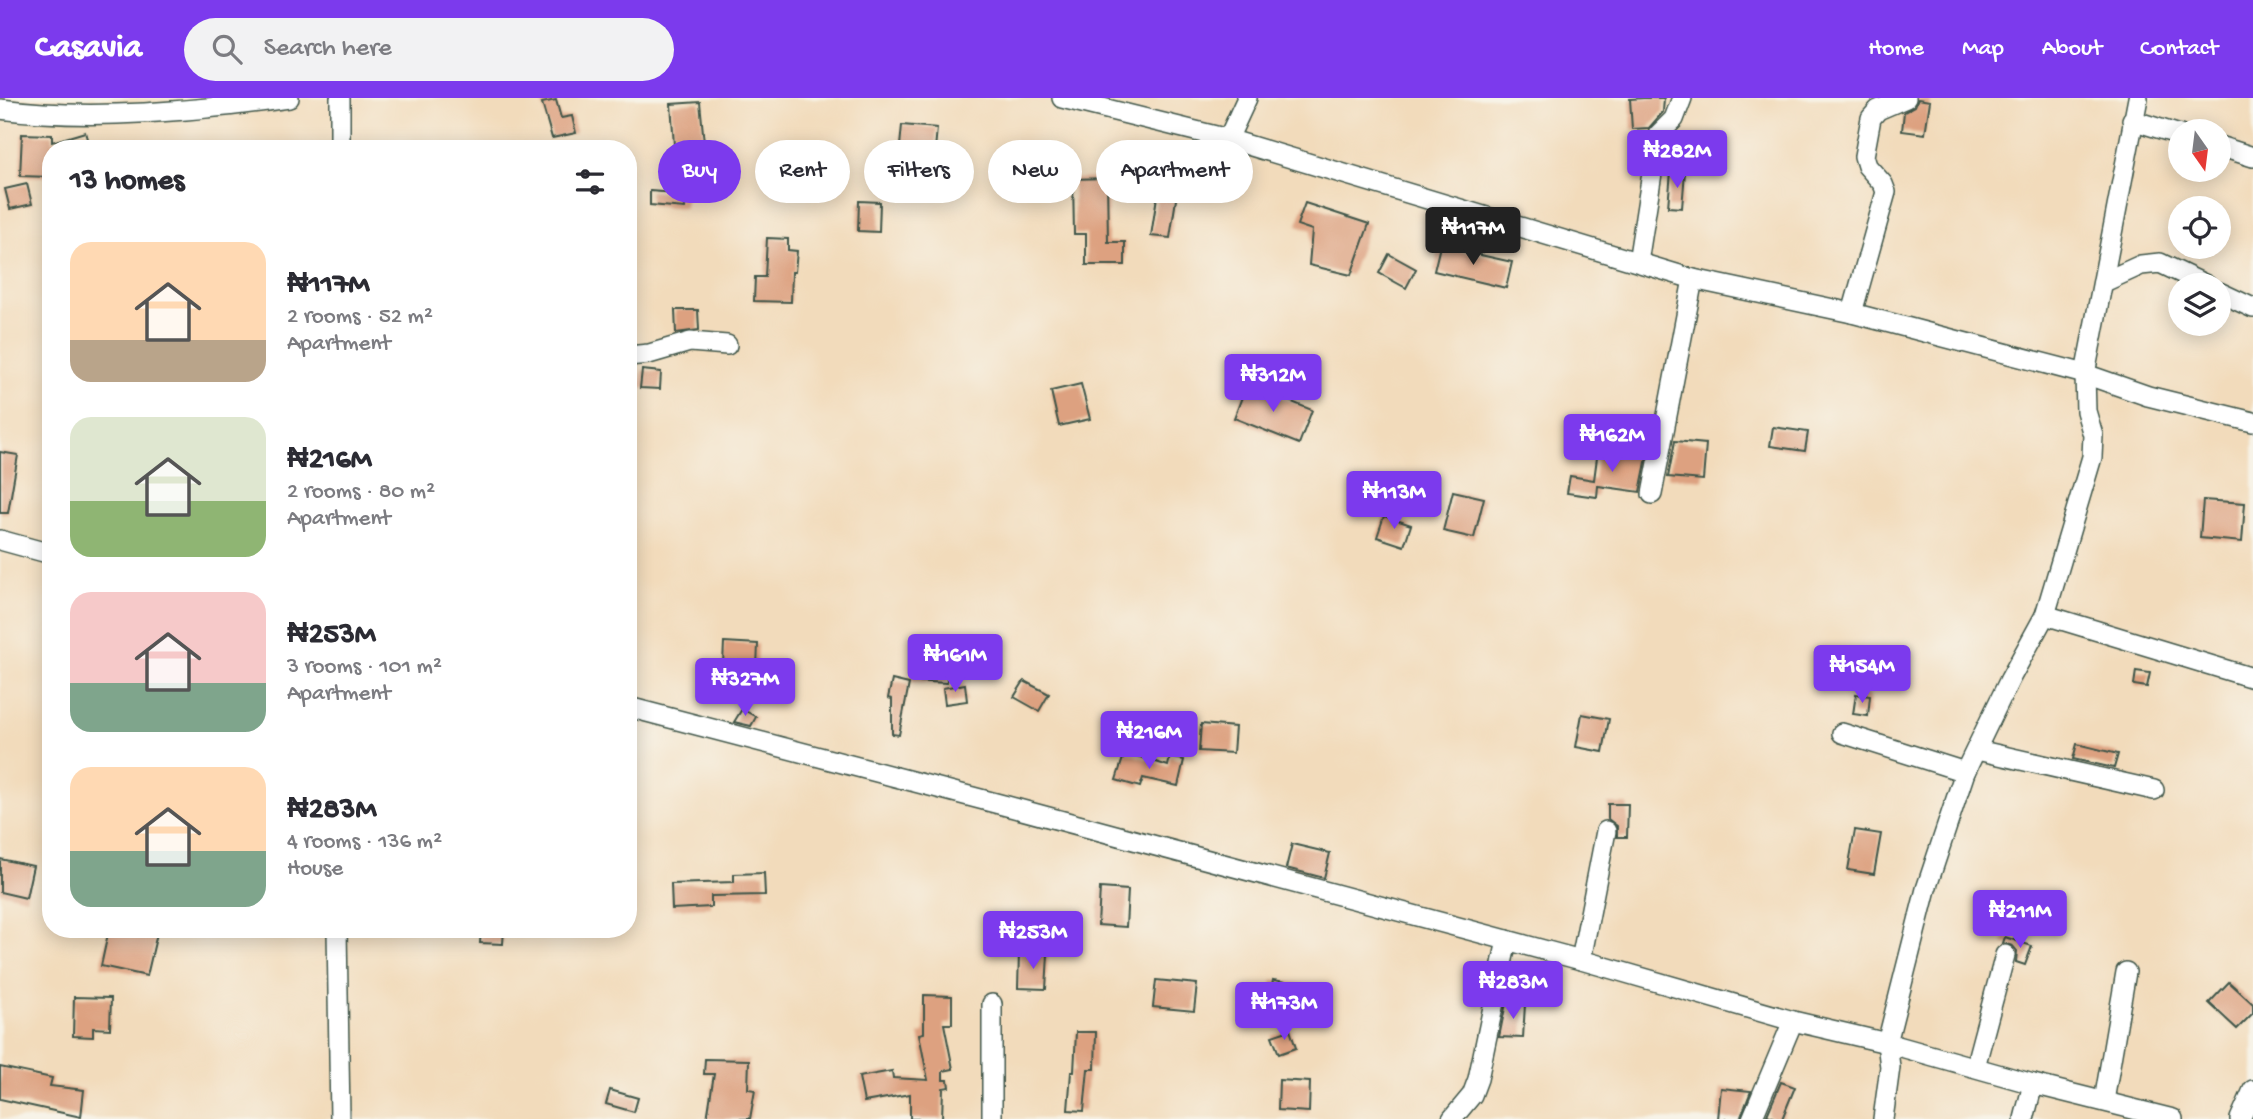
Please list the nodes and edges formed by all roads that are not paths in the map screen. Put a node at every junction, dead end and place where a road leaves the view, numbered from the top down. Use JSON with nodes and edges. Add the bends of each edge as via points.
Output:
{"nodes":[{"id":1,"x":289,"y":98,"type":"edge"},
{"id":2,"x":1062,"y":98,"type":"edge"},
{"id":3,"x":1247,"y":98,"type":"edge"},
{"id":4,"x":1682,"y":98,"type":"edge"},
{"id":5,"x":1906,"y":98,"type":"edge"},
{"id":6,"x":2138,"y":98,"type":"edge"},
{"id":7,"x":345,"y":101,"type":"edge"},
{"id":8,"x":0,"y":109,"type":"edge"},
{"id":9,"x":2132,"y":120,"type":"junction"},
{"id":10,"x":2168,"y":131,"type":"edge"},
{"id":11,"x":1228,"y":139,"type":"junction"},
{"id":12,"x":341,"y":140,"type":"edge"},
{"id":13,"x":2231,"y":150,"type":"edge"},
{"id":14,"x":2253,"y":157,"type":"edge"},
{"id":15,"x":1638,"y":262,"type":"junction"},
{"id":16,"x":2181,"y":273,"type":"edge"},
{"id":17,"x":1693,"y":279,"type":"junction"},
{"id":18,"x":2104,"y":282,"type":"junction"},
{"id":19,"x":2231,"y":298,"type":"edge"},
{"id":20,"x":2253,"y":308,"type":"edge"},
{"id":21,"x":1852,"y":313,"type":"junction"},
{"id":22,"x":727,"y":345,"type":"dead end"},
{"id":23,"x":637,"y":355,"type":"edge"},
{"id":24,"x":2085,"y":374,"type":"junction"},
{"id":25,"x":2253,"y":422,"type":"edge"},
{"id":26,"x":1652,"y":494,"type":"dead end"},
{"id":27,"x":0,"y":540,"type":"edge"},
{"id":28,"x":42,"y":552,"type":"edge"},
{"id":29,"x":2045,"y":615,"type":"junction"},
{"id":30,"x":2253,"y":678,"type":"edge"},
{"id":31,"x":637,"y":710,"type":"edge"},
{"id":32,"x":1842,"y":733,"type":"dead end"},
{"id":33,"x":1976,"y":750,"type":"junction"},
{"id":34,"x":1965,"y":772,"type":"junction"},
{"id":35,"x":2154,"y":790,"type":"dead end"},
{"id":36,"x":1606,"y":831,"type":"dead end"},
{"id":37,"x":337,"y":938,"type":"edge"},
{"id":38,"x":1507,"y":940,"type":"junction"},
{"id":39,"x":2005,"y":955,"type":"dead end"},
{"id":40,"x":1581,"y":960,"type":"junction"},
{"id":41,"x":2126,"y":972,"type":"dead end"},
{"id":42,"x":992,"y":1004,"type":"dead end"},
{"id":43,"x":1793,"y":1021,"type":"junction"},
{"id":44,"x":1887,"y":1043,"type":"junction"},
{"id":45,"x":1975,"y":1067,"type":"junction"},
{"id":46,"x":2033,"y":1084,"type":"junction"},
{"id":47,"x":2253,"y":1090,"type":"edge"},
{"id":48,"x":2104,"y":1101,"type":"junction"},
{"id":49,"x":1459,"y":1117,"type":"edge"},
{"id":50,"x":340,"y":1119,"type":"edge"},
{"id":51,"x":992,"y":1119,"type":"edge"},
{"id":52,"x":1752,"y":1119,"type":"edge"},
{"id":53,"x":1884,"y":1119,"type":"edge"},
{"id":54,"x":2024,"y":1119,"type":"edge"},
{"id":55,"x":2173,"y":1119,"type":"edge"},
{"id":56,"x":2240,"y":1119,"type":"edge"}],
"edges":[{"from":1,"to":8,"type":"street","via":[[195,111],[38,114]]},
{"from":2,"to":11,"type":"street"},
{"from":3,"to":11,"type":"street"},
{"from":4,"to":15,"type":"street","via":[[1674,119],[1658,135]]},
{"from":5,"to":21,"type":"street","via":[[1871,118],[1864,156],[1886,192]]},
{"from":6,"to":9,"type":"street"},
{"from":7,"to":12,"type":"street"},
{"from":9,"to":10,"type":"street"},
{"from":9,"to":18,"type":"street"},
{"from":11,"to":15,"type":"street"},
{"from":13,"to":14,"type":"street"},
{"from":15,"to":17,"type":"street"},
{"from":16,"to":18,"type":"street","via":[[2160,263],[2141,265]]},
{"from":17,"to":21,"type":"street"},
{"from":17,"to":26,"type":"street"},
{"from":18,"to":24,"type":"street"},
{"from":19,"to":20,"type":"street"},
{"from":21,"to":24,"type":"street"},
{"from":22,"to":23,"type":"street","via":[[690,342]]},
{"from":24,"to":25,"type":"street","via":[[2148,396]]},
{"from":24,"to":29,"type":"street","via":[[2092,457]]},
{"from":27,"to":28,"type":"street"},
{"from":29,"to":30,"type":"street"},
{"from":29,"to":33,"type":"street"},
{"from":31,"to":38,"type":"street"},
{"from":32,"to":34,"type":"street"},
{"from":33,"to":34,"type":"street"},
{"from":33,"to":35,"type":"street"},
{"from":34,"to":44,"type":"street","via":[[1926,889]]},
{"from":36,"to":40,"type":"street"},
{"from":37,"to":50,"type":"street"},
{"from":38,"to":40,"type":"street"},
{"from":38,"to":49,"type":"street","via":[[1478,1079]]},
{"from":39,"to":45,"type":"street"},
{"from":40,"to":43,"type":"street"},
{"from":41,"to":48,"type":"street"},
{"from":42,"to":51,"type":"street"},
{"from":43,"to":44,"type":"street"},
{"from":43,"to":52,"type":"street"},
{"from":44,"to":45,"type":"street"},
{"from":44,"to":53,"type":"street"},
{"from":45,"to":46,"type":"street"},
{"from":46,"to":48,"type":"street"},
{"from":46,"to":54,"type":"street"},
{"from":47,"to":56,"type":"street"},
{"from":48,"to":55,"type":"street"}]}
